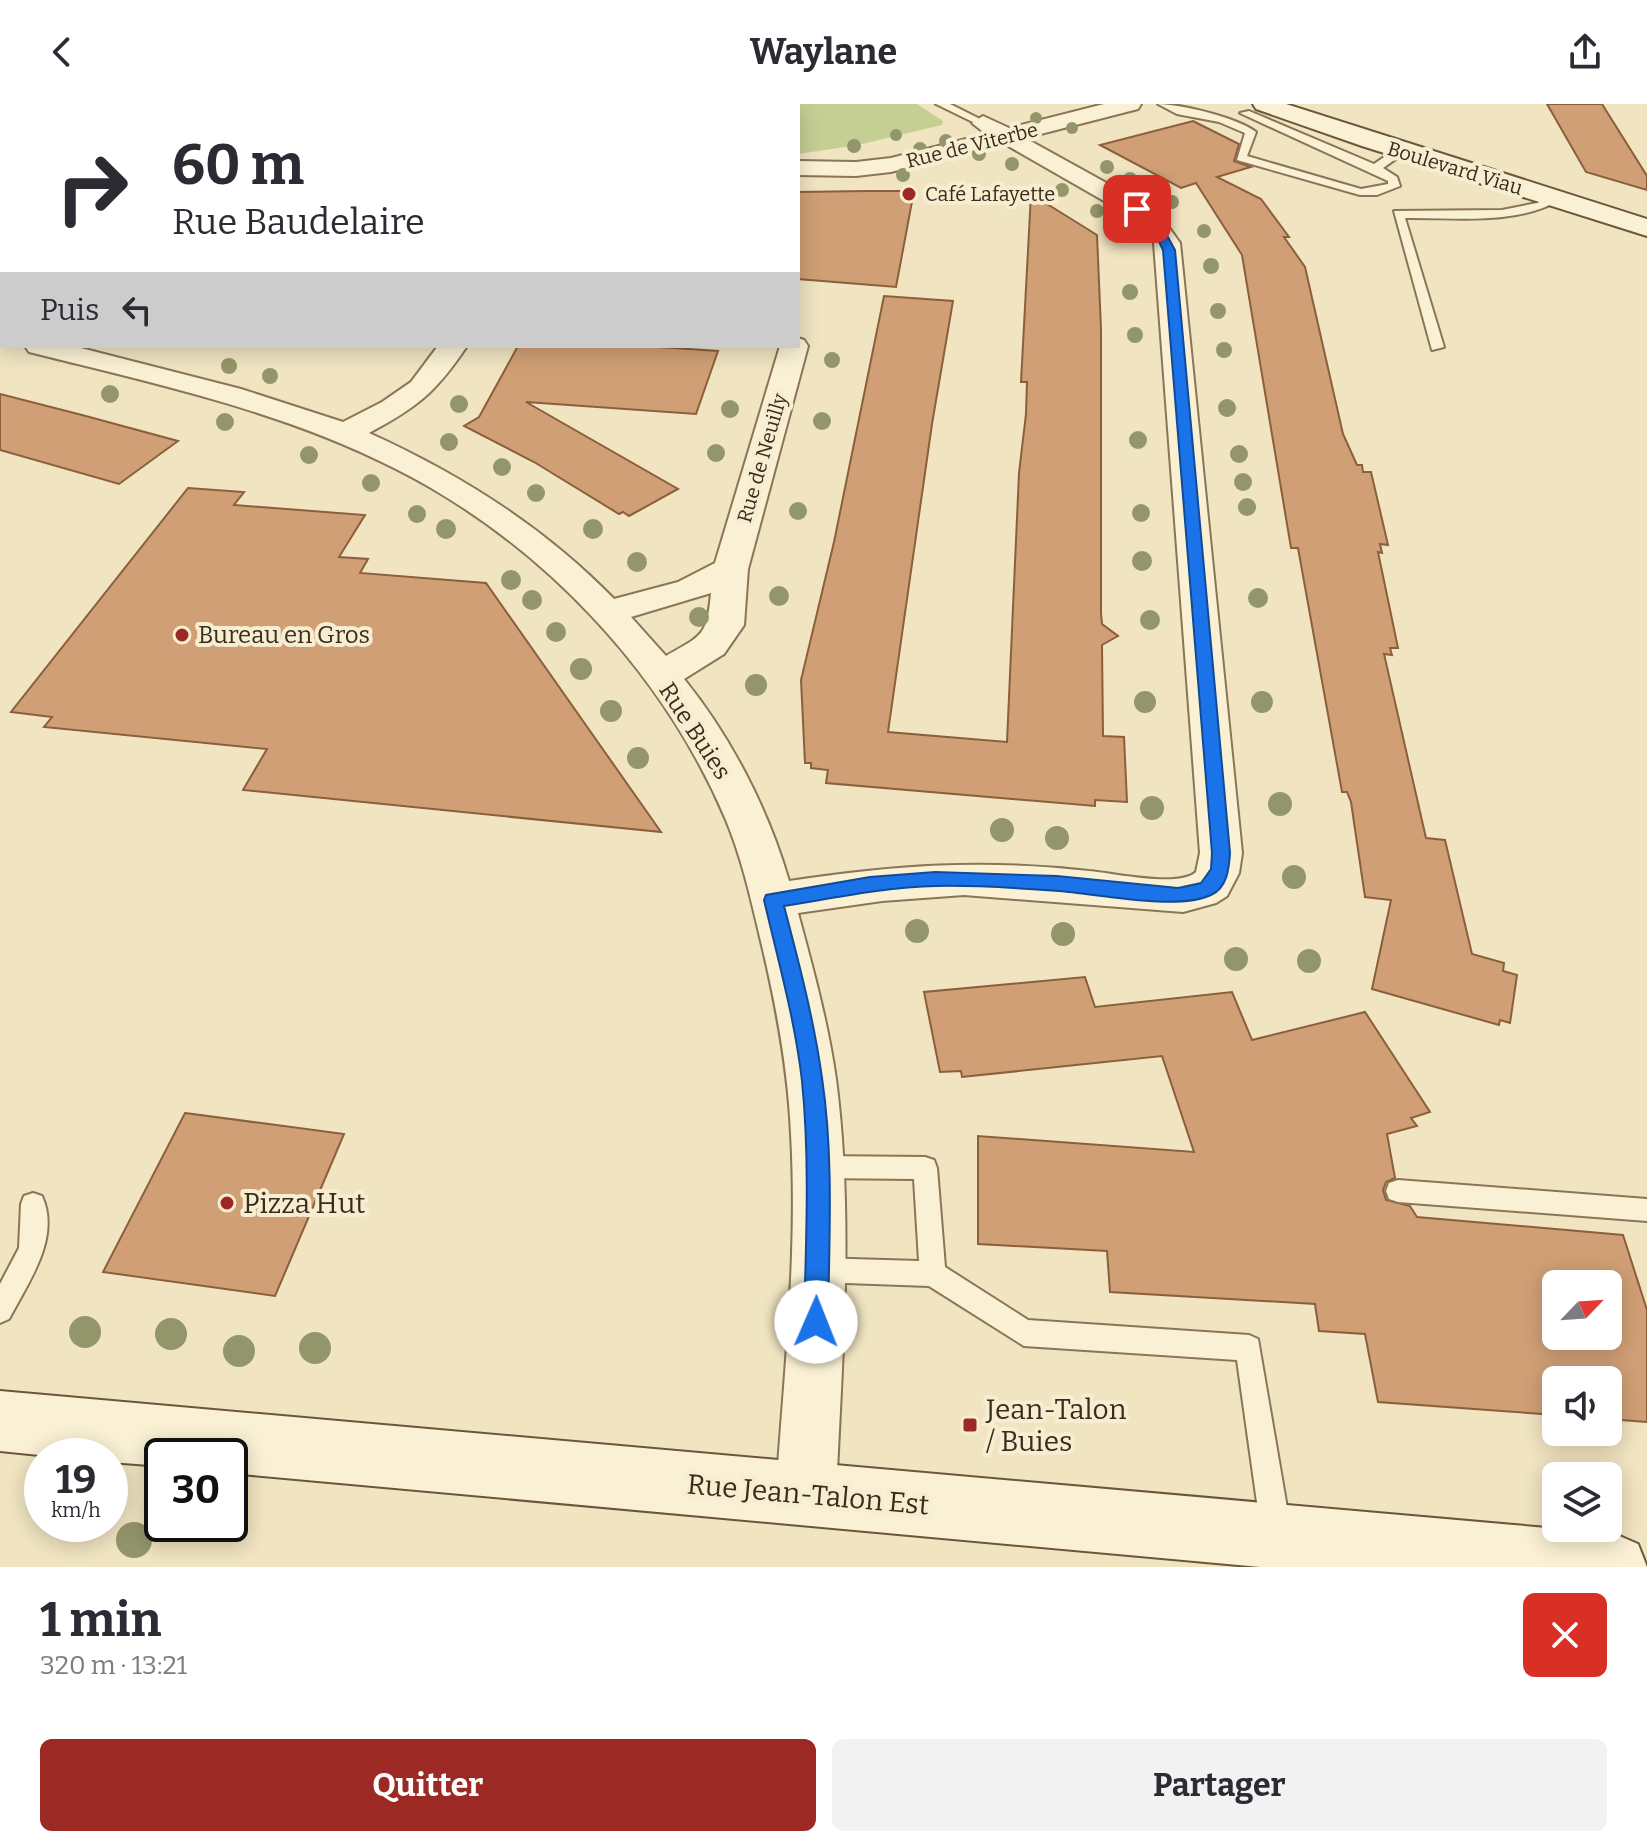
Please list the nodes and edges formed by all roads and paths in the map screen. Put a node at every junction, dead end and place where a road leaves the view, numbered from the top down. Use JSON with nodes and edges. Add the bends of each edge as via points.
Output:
{"nodes":[{"id":1,"x":1063,"y":104,"type":"edge"},
{"id":2,"x":1130,"y":104,"type":"edge"},
{"id":3,"x":1163,"y":104,"type":"edge"},
{"id":4,"x":1313,"y":104,"type":"edge"},
{"id":5,"x":945,"y":105,"type":"edge"},
{"id":6,"x":1263,"y":112,"type":"edge"},
{"id":7,"x":1222,"y":119,"type":"junction"},
{"id":8,"x":995,"y":130,"type":"junction"},
{"id":9,"x":1251,"y":132,"type":"junction"},
{"id":10,"x":1400,"y":151,"type":"junction"},
{"id":11,"x":805,"y":168,"type":"edge"},
{"id":12,"x":1375,"y":168,"type":"junction"},
{"id":13,"x":1385,"y":191,"type":"junction"},
{"id":14,"x":1554,"y":199,"type":"junction"},
{"id":15,"x":1647,"y":209,"type":"edge"},
{"id":16,"x":1398,"y":214,"type":"junction"},
{"id":17,"x":1647,"y":228,"type":"edge"},
{"id":18,"x":1437,"y":347,"type":"dead end"},
{"id":19,"x":57,"y":348,"type":"edge"},
{"id":20,"x":451,"y":348,"type":"edge"},
{"id":21,"x":793,"y":348,"type":"edge"},
{"id":22,"x":84,"y":351,"type":"edge"},
{"id":23,"x":344,"y":434,"type":"junction"},
{"id":24,"x":731,"y":569,"type":"junction"},
{"id":25,"x":606,"y":612,"type":"junction"},
{"id":26,"x":660,"y":676,"type":"junction"},
{"id":27,"x":773,"y":900,"type":"junction"},
{"id":28,"x":818,"y":1167,"type":"junction"},
{"id":29,"x":1398,"y":1191,"type":"dead end"},
{"id":30,"x":33,"y":1204,"type":"dead end"},
{"id":31,"x":1647,"y":1210,"type":"edge"},
{"id":32,"x":818,"y":1270,"type":"junction"},
{"id":33,"x":933,"y":1274,"type":"junction"},
{"id":34,"x":0,"y":1310,"type":"edge"},
{"id":35,"x":0,"y":1421,"type":"edge"},
{"id":36,"x":806,"y":1494,"type":"junction"},
{"id":37,"x":1277,"y":1535,"type":"junction"},
{"id":38,"x":1615,"y":1567,"type":"edge"}],
"edges":[{"from":1,"to":8,"type":"street","name":"Rue de Viterbe"},
{"from":2,"to":8,"type":"street","name":"Rue de Viterbe"},
{"from":3,"to":7,"type":"lane"},
{"from":4,"to":15,"type":"main road","name":"Boulevard Viau"},
{"from":5,"to":8,"type":"lane"},
{"from":6,"to":7,"type":"lane"},
{"from":6,"to":9,"type":"lane"},
{"from":6,"to":10,"type":"main road","name":"Boulevard Viau"},
{"from":6,"to":12,"type":"lane"},
{"from":7,"to":9,"type":"lane"},
{"from":8,"to":11,"type":"street","name":"Rue de Viterbe","via":[[891,165]]},
{"from":8,"to":27,"type":"street","via":[[1148,216],[1167,243],[1220,869],[1206,889],[1178,895],[1057,883],[935,879]]},
{"from":9,"to":13,"type":"lane","via":[[1241,158],[1349,190]]},
{"from":10,"to":12,"type":"lane"},
{"from":10,"to":14,"type":"main road","name":"Boulevard Viau"},
{"from":12,"to":13,"type":"lane","via":[[1393,179],[1394,186]]},
{"from":13,"to":16,"type":"lane","via":[[1395,200]]},
{"from":14,"to":16,"type":"lane","via":[[1516,212]]},
{"from":14,"to":17,"type":"main road","name":"Boulevard Viau"},
{"from":16,"to":18,"type":"lane"},
{"from":19,"to":22,"type":"street","name":"Rue Buies"},
{"from":20,"to":23,"type":"street","via":[[421,388]]},
{"from":21,"to":24,"type":"street","name":"Rue de Neuilly"},
{"from":22,"to":23,"type":"street","name":"Rue Buies"},
{"from":23,"to":25,"type":"street","name":"Rue Buies","via":[[434,476],[507,521],[561,565]]},
{"from":24,"to":25,"type":"street","via":[[690,590]]},
{"from":24,"to":26,"type":"street","name":"Rue de Neuilly","via":[[726,625],[720,636]]},
{"from":25,"to":26,"type":"street","name":"Rue Buies"},
{"from":26,"to":27,"type":"street","name":"Rue Buies","via":[[730,784]]},
{"from":27,"to":28,"type":"street","name":"Rue Buies","via":[[802,1017]]},
{"from":28,"to":32,"type":"street","name":"Rue Buies"},
{"from":28,"to":33,"type":"lane","via":[[925,1168]]},
{"from":29,"to":31,"type":"lane"},
{"from":30,"to":34,"type":"lane","via":[[32,1250]]},
{"from":32,"to":33,"type":"lane"},
{"from":32,"to":36,"type":"street","name":"Rue Buies"},
{"from":33,"to":37,"type":"lane","via":[[1024,1333],[1249,1348]]},
{"from":35,"to":36,"type":"main road","name":"Rue Jean-Talon Est"},
{"from":36,"to":37,"type":"main road","name":"Rue Jean-Talon Est"},
{"from":37,"to":38,"type":"main road","name":"Rue Jean-Talon Est"}]}
